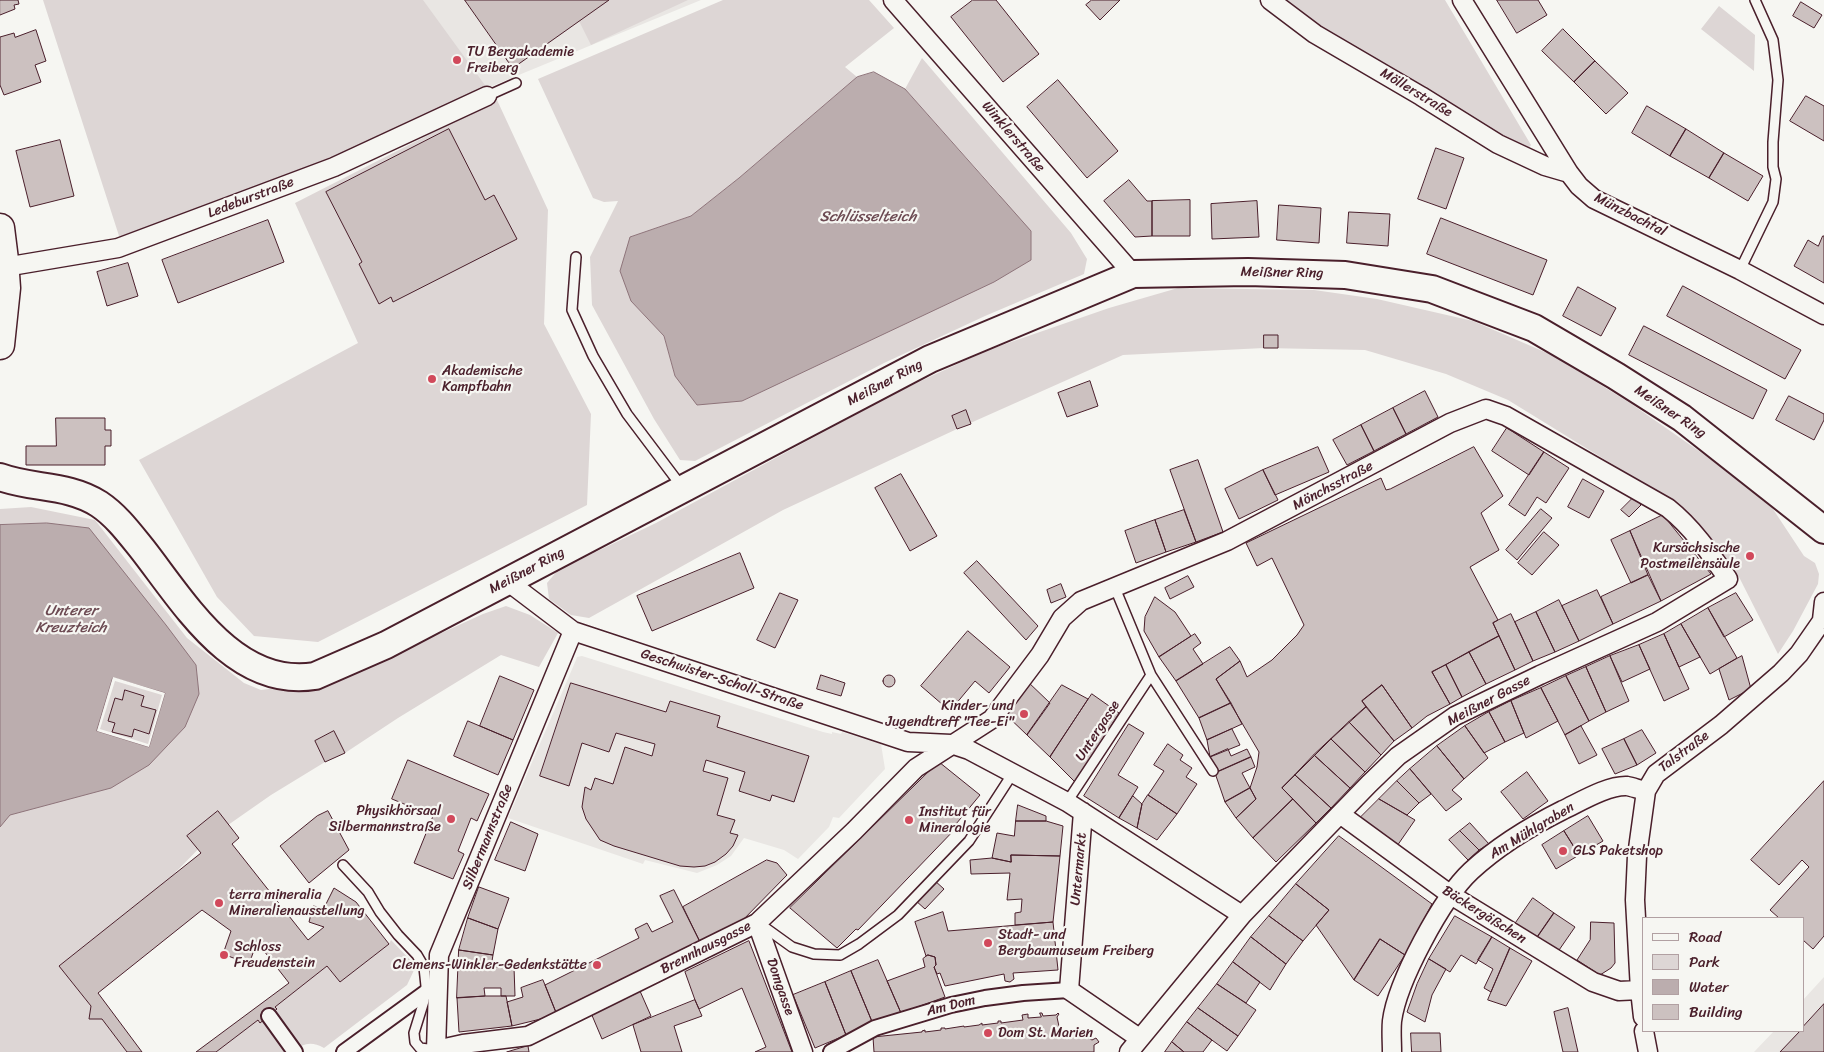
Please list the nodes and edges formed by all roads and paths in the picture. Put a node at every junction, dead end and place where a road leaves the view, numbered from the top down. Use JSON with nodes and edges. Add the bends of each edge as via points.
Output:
{"nodes":[{"id":1,"x":1270,"y":0,"type":"edge"},
{"id":2,"x":1462,"y":0,"type":"edge"},
{"id":3,"x":1755,"y":0,"type":"edge"},
{"id":4,"x":900,"y":2,"type":"edge"},
{"id":5,"x":516,"y":83,"type":"dead end"},
{"id":6,"x":487,"y":96,"type":"joint"},
{"id":7,"x":1569,"y":173,"type":"junction"},
{"id":8,"x":0,"y":228,"type":"edge"},
{"id":9,"x":576,"y":257,"type":"dead end"},
{"id":10,"x":5,"y":267,"type":"junction"},
{"id":11,"x":1740,"y":270,"type":"junction"},
{"id":12,"x":1133,"y":274,"type":"junction"},
{"id":13,"x":1824,"y":314,"type":"edge"},
{"id":14,"x":0,"y":345,"type":"edge"},
{"id":15,"x":0,"y":477,"type":"edge"},
{"id":16,"x":683,"y":489,"type":"junction"},
{"id":17,"x":1824,"y":530,"type":"edge"},
{"id":18,"x":1728,"y":579,"type":"joint"},
{"id":19,"x":507,"y":581,"type":"junction"},
{"id":20,"x":1115,"y":588,"type":"junction"},
{"id":21,"x":1824,"y":602,"type":"edge"},
{"id":22,"x":1821,"y":628,"type":"edge"},
{"id":23,"x":573,"y":631,"type":"junction"},
{"id":24,"x":1151,"y":674,"type":"junction"},
{"id":25,"x":952,"y":744,"type":"junction"},
{"id":26,"x":1213,"y":771,"type":"dead end"},
{"id":27,"x":1013,"y":773,"type":"junction"},
{"id":28,"x":1646,"y":791,"type":"junction"},
{"id":29,"x":1067,"y":802,"type":"junction"},
{"id":30,"x":1083,"y":812,"type":"junction"},
{"id":31,"x":1340,"y":814,"type":"junction"},
{"id":32,"x":343,"y":865,"type":"dead end"},
{"id":33,"x":1451,"y":895,"type":"junction"},
{"id":34,"x":1242,"y":915,"type":"junction"},
{"id":35,"x":757,"y":923,"type":"junction"},
{"id":36,"x":1069,"y":990,"type":"junction"},
{"id":37,"x":1640,"y":990,"type":"junction"},
{"id":38,"x":425,"y":993,"type":"junction"},
{"id":39,"x":1642,"y":1008,"type":"edge"},
{"id":40,"x":269,"y":1016,"type":"dead end"},
{"id":41,"x":1644,"y":1032,"type":"edge"},
{"id":42,"x":1134,"y":1045,"type":"edge"},
{"id":43,"x":836,"y":1050,"type":"edge"},
{"id":44,"x":295,"y":1051,"type":"edge"},
{"id":45,"x":433,"y":1051,"type":"edge"},
{"id":46,"x":344,"y":1052,"type":"edge"},
{"id":47,"x":803,"y":1052,"type":"edge"},
{"id":48,"x":1392,"y":1052,"type":"edge"},
{"id":49,"x":1648,"y":1052,"type":"edge"}],
"edges":[{"from":1,"to":7,"type":"street","name":"Möllerstraße","via":[[1315,34],[1498,144],[1545,166]]},
{"from":2,"to":7,"type":"street","name":"Münzbachtal"},
{"from":3,"to":11,"type":"lane","via":[[1773,40],[1778,80],[1773,142],[1776,179],[1773,202]]},
{"from":4,"to":12,"type":"street","name":"Winklerstraße"},
{"from":5,"to":6,"type":"lane"},
{"from":6,"to":10,"type":"street","name":"Ledeburstraße","via":[[334,167],[118,248]]},
{"from":7,"to":11,"type":"street","name":"Münzbachtal","via":[[1594,199]]},
{"from":8,"to":10,"type":"main road"},
{"from":9,"to":16,"type":"lane","via":[[572,310],[593,356],[627,414]]},
{"from":10,"to":14,"type":"main road"},
{"from":11,"to":13,"type":"street","name":"Münzbachtal"},
{"from":12,"to":16,"type":"main road","name":"Meißner Ring","via":[[930,359]]},
{"from":12,"to":17,"type":"main road","name":"Meißner Ring","via":[[1248,272],[1345,275],[1432,289],[1534,328],[1616,376],[1682,418]]},
{"from":15,"to":19,"type":"main road","name":"Meißner Ring","via":[[61,488],[99,504],[132,536],[205,629],[224,648],[269,673],[304,678],[315,676],[386,645]]},
{"from":16,"to":19,"type":"main road","name":"Meißner Ring"},
{"from":18,"to":20,"type":"street","name":"Mönchsstraße","via":[[1702,542],[1668,508],[1506,416],[1486,409],[1450,423],[1227,541]]},
{"from":18,"to":31,"type":"street","name":"Meißner Gasse","via":[[1657,622],[1455,716],[1398,756]]},
{"from":19,"to":23,"type":"street","name":"Geschwister-Scholl-Straße"},
{"from":20,"to":24,"type":"lane"},
{"from":20,"to":25,"type":"street","name":"Mönchsstraße","via":[[1080,601],[1072,608],[992,719]]},
{"from":21,"to":22,"type":"street","name":"Talstraße"},
{"from":22,"to":28,"type":"street","name":"Talstraße","via":[[1781,673],[1721,725],[1656,774]]},
{"from":23,"to":25,"type":"street","name":"Geschwister-Scholl-Straße","via":[[908,742]]},
{"from":23,"to":45,"type":"street","name":"Silbermannstraße","via":[[440,955]]},
{"from":24,"to":26,"type":"lane"},
{"from":24,"to":29,"type":"lane","name":"Untergasse"},
{"from":25,"to":27,"type":"street","name":"Untermarkt"},
{"from":25,"to":35,"type":"street","name":"Brennhausgasse","via":[[916,768]]},
{"from":27,"to":29,"type":"street","name":"Untermarkt"},
{"from":27,"to":35,"type":"lane","via":[[969,841],[898,915],[859,944],[840,954],[814,954],[792,947]]},
{"from":28,"to":33,"type":"street","name":"Am Mühlgraben","via":[[1627,786],[1610,789],[1548,818],[1488,856],[1469,872]]},
{"from":28,"to":37,"type":"street","name":"Talstraße","via":[[1635,900]]},
{"from":29,"to":30,"type":"street","name":"Untermarkt"},
{"from":30,"to":34,"type":"street","name":"Untermarkt"},
{"from":30,"to":36,"type":"street","name":"Untermarkt"},
{"from":31,"to":33,"type":"street","name":"Bäckergäßchen"},
{"from":31,"to":34,"type":"street","name":"Meißner Gasse"},
{"from":32,"to":38,"type":"lane","via":[[417,954],[424,967]]},
{"from":33,"to":37,"type":"street","name":"Bäckergäßchen","via":[[1593,982],[1619,991]]},
{"from":33,"to":48,"type":"street","name":"Am Mühlgraben","via":[[1421,944],[1402,988],[1392,1020]]},
{"from":34,"to":42,"type":"street"},
{"from":35,"to":45,"type":"street","name":"Brennhausgasse","via":[[528,1036]]},
{"from":35,"to":47,"type":"street","name":"Domgasse"},
{"from":36,"to":42,"type":"street"},
{"from":36,"to":43,"type":"street","name":"Am Dom","via":[[1023,993],[952,1005],[875,1028]]},
{"from":37,"to":39,"type":"street","name":"Talstraße"},
{"from":38,"to":45,"type":"lane","via":[[414,1038],[420,1048]]},
{"from":38,"to":46,"type":"street"},
{"from":40,"to":44,"type":"street"},
{"from":41,"to":49,"type":"street"}]}
